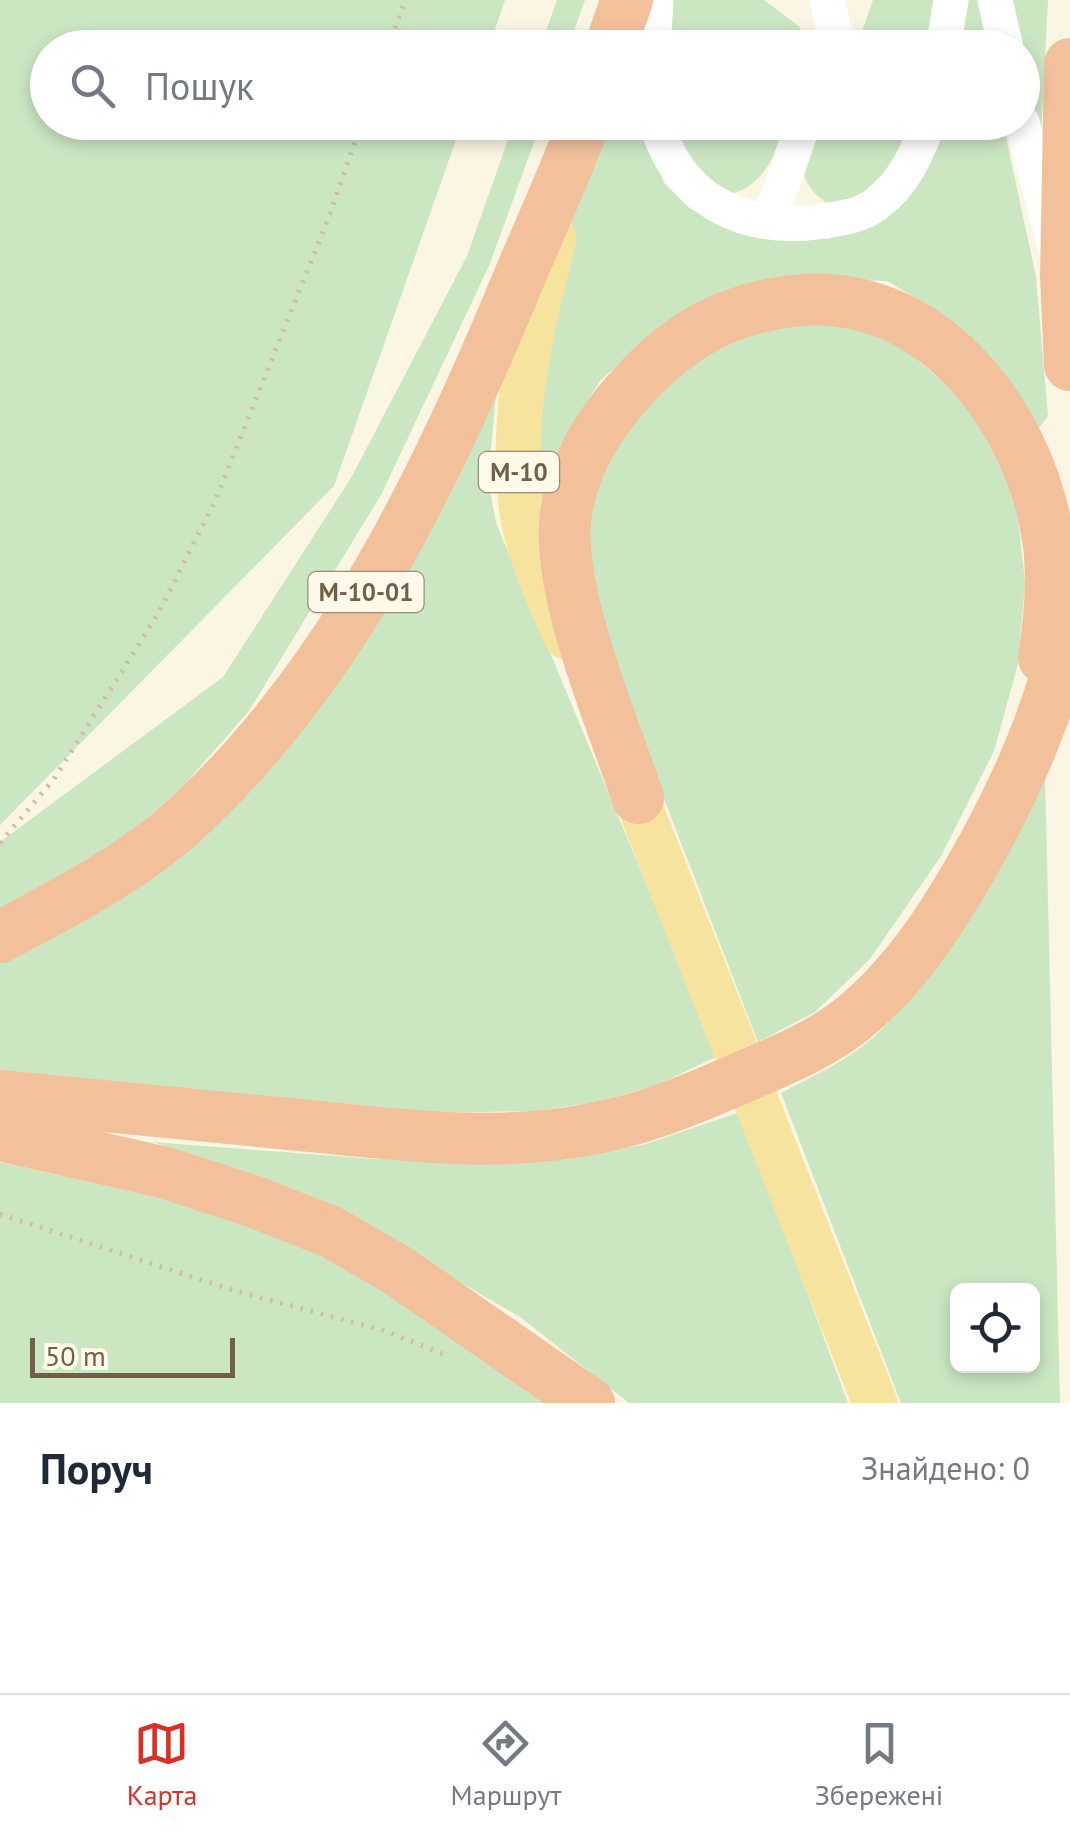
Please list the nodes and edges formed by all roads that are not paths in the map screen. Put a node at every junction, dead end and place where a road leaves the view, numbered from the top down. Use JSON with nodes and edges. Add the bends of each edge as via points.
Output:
{"nodes":[{"id":1,"x":627,"y":0,"type":"edge"},
{"id":2,"x":656,"y":0,"type":"edge"},
{"id":3,"x":827,"y":0,"type":"edge"},
{"id":4,"x":952,"y":0,"type":"edge"},
{"id":5,"x":995,"y":0,"type":"edge"},
{"id":6,"x":616,"y":30,"type":"edge"},
{"id":7,"x":654,"y":30,"type":"edge"},
{"id":8,"x":834,"y":30,"type":"edge"},
{"id":9,"x":946,"y":30,"type":"edge"},
{"id":10,"x":1002,"y":30,"type":"edge"},
{"id":11,"x":1070,"y":64,"type":"edge"},
{"id":12,"x":577,"y":140,"type":"edge"},
{"id":13,"x":580,"y":140,"type":"edge"},
{"id":14,"x":662,"y":140,"type":"edge"},
{"id":15,"x":798,"y":140,"type":"edge"},
{"id":16,"x":920,"y":140,"type":"edge"},
{"id":17,"x":1026,"y":140,"type":"edge"},
{"id":18,"x":769,"y":222,"type":"junction"},
{"id":19,"x":1066,"y":276,"type":"junction"},
{"id":20,"x":1070,"y":365,"type":"edge"},
{"id":21,"x":1070,"y":617,"type":"edge"},
{"id":22,"x":638,"y":798,"type":"junction"},
{"id":23,"x":1006,"y":800,"type":"junction"},
{"id":24,"x":0,"y":938,"type":"edge"},
{"id":25,"x":0,"y":1096,"type":"edge"},
{"id":26,"x":0,"y":1135,"type":"edge"},
{"id":27,"x":589,"y":1403,"type":"edge"},
{"id":28,"x":875,"y":1403,"type":"edge"}],
"edges":[{"from":1,"to":6,"type":"highway"},
{"from":2,"to":7,"type":"lane"},
{"from":3,"to":8,"type":"lane"},
{"from":4,"to":9,"type":"lane"},
{"from":5,"to":10,"type":"lane"},
{"from":11,"to":19,"type":"highway"},
{"from":12,"to":24,"type":"highway","number":"М-10-01","via":[[435,469],[386,563],[323,659],[257,744],[184,820],[75,898]]},
{"from":13,"to":22,"type":"main road","number":"М-10","via":[[530,344],[520,410],[520,492],[545,590]]},
{"from":14,"to":18,"type":"lane","via":[[684,180],[708,201]]},
{"from":15,"to":18,"type":"lane"},
{"from":16,"to":18,"type":"lane","via":[[902,181],[872,208],[844,218]]},
{"from":17,"to":19,"type":"lane"},
{"from":19,"to":20,"type":"highway"},
{"from":21,"to":23,"type":"highway","via":[[1048,706]]},
{"from":22,"to":23,"type":"highway","via":[[570,586],[566,514],[579,471],[594,435],[624,396],[700,329],[752,306],[818,298],[866,306],[955,354],[988,390],[1029,468],[1048,537],[1048,630],[1032,723]]},
{"from":22,"to":28,"type":"main road","number":"М-10"},
{"from":23,"to":25,"type":"highway","via":[[946,912],[900,973],[849,1022],[792,1056],[695,1098],[600,1128],[494,1138],[407,1136]]},
{"from":26,"to":27,"type":"highway","via":[[166,1173],[331,1232]]}]}
